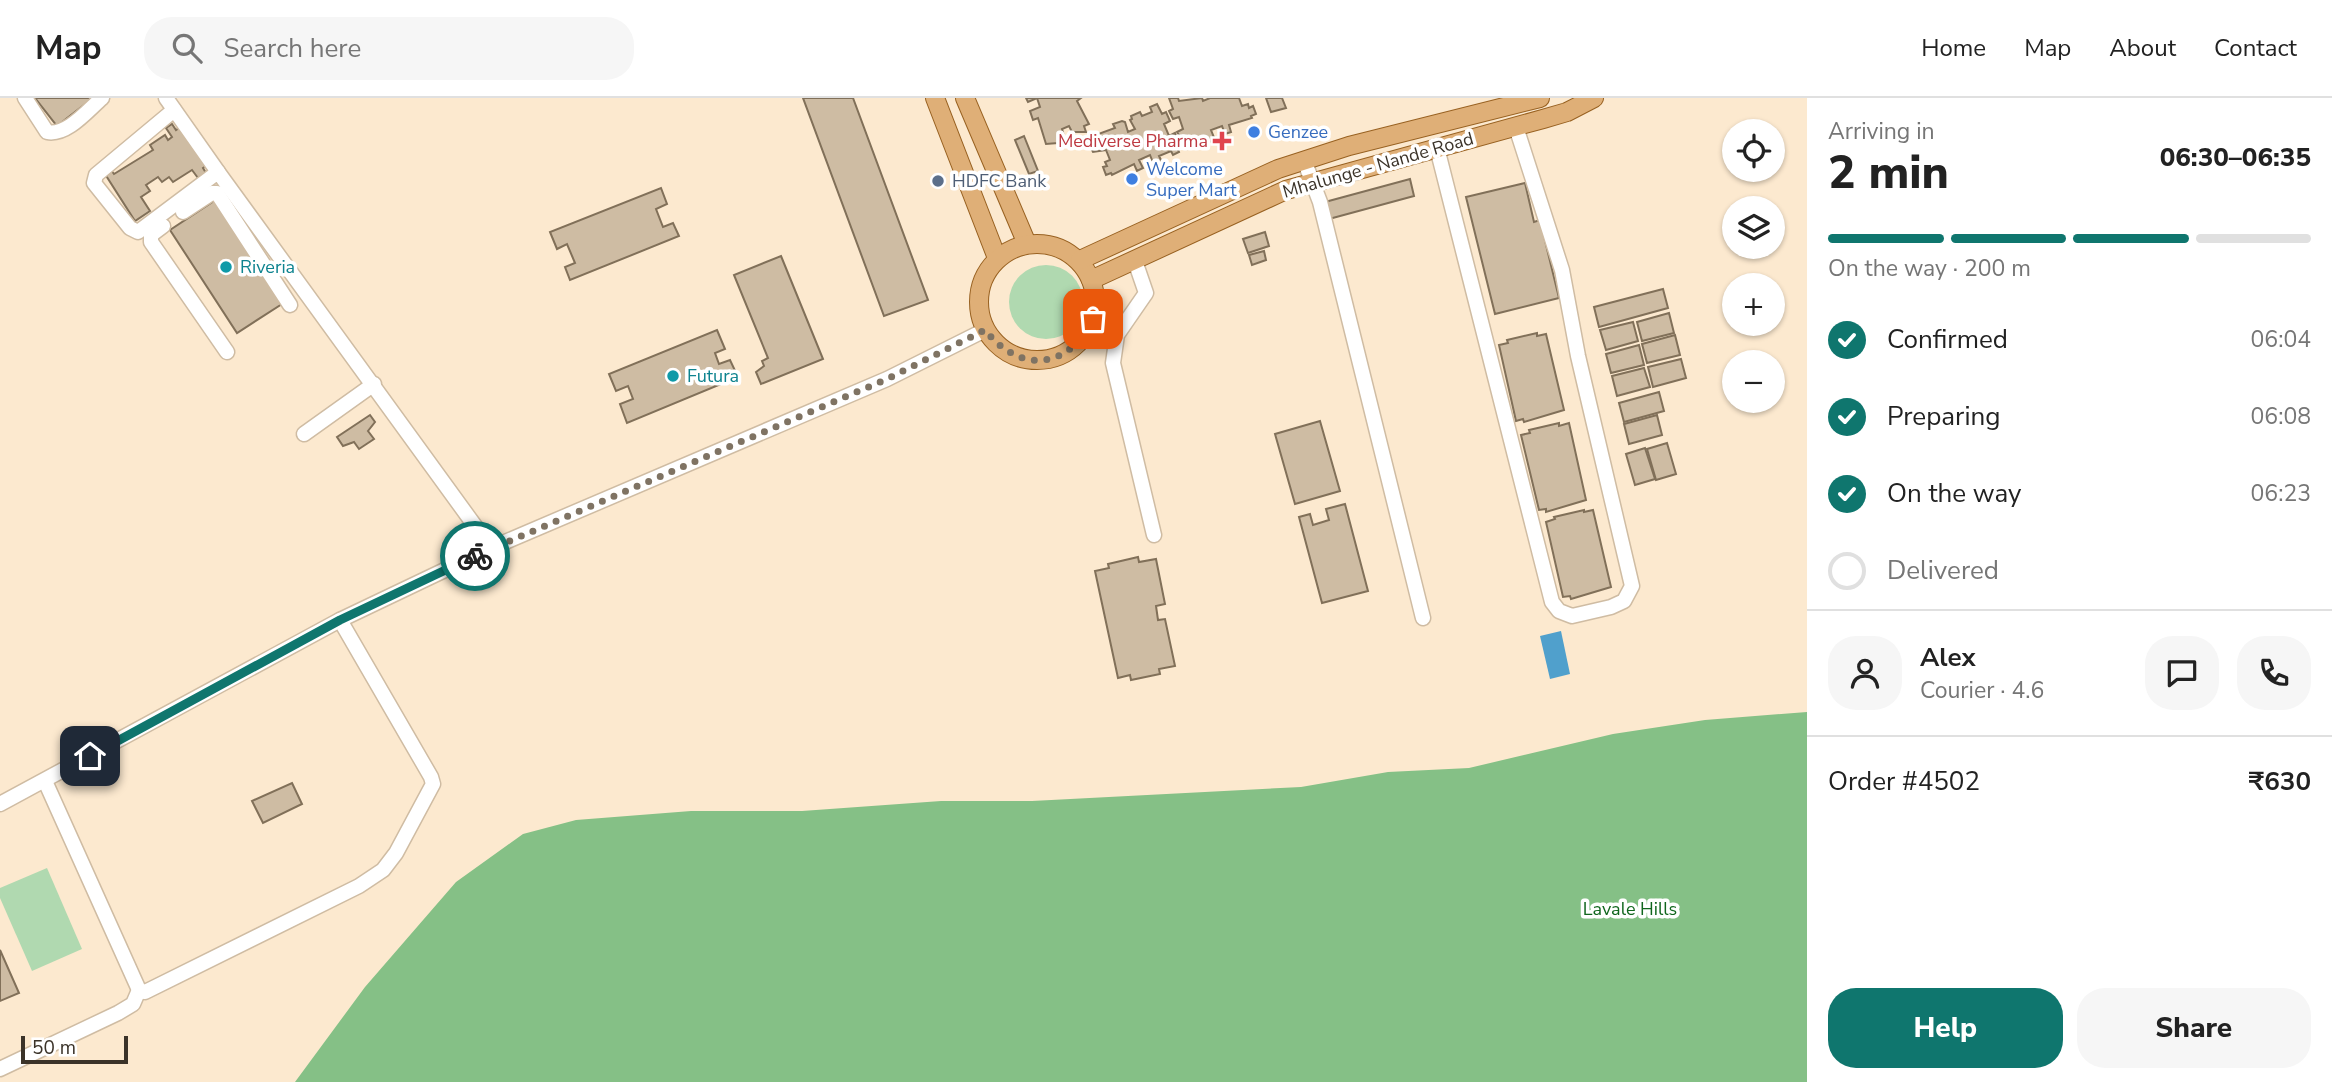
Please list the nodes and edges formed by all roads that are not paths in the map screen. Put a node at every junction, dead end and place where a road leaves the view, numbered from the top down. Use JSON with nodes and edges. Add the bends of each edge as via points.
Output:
{"nodes":[{"id":1,"x":25,"y":98,"type":"edge"},
{"id":2,"x":102,"y":98,"type":"edge"},
{"id":3,"x":935,"y":98,"type":"edge"},
{"id":4,"x":965,"y":98,"type":"edge"},
{"id":5,"x":1540,"y":98,"type":"edge"},
{"id":6,"x":1594,"y":98,"type":"edge"},
{"id":7,"x":170,"y":104,"type":"edge"},
{"id":8,"x":1517,"y":127,"type":"junction"},
{"id":9,"x":1437,"y":148,"type":"junction"},
{"id":10,"x":1304,"y":160,"type":"junction"},
{"id":11,"x":218,"y":172,"type":"junction"},
{"id":12,"x":1311,"y":182,"type":"junction"},
{"id":13,"x":1027,"y":244,"type":"junction"},
{"id":14,"x":274,"y":246,"type":"junction"},
{"id":15,"x":258,"y":257,"type":"junction"},
{"id":16,"x":997,"y":258,"type":"junction"},
{"id":17,"x":1080,"y":260,"type":"junction"},
{"id":18,"x":1135,"y":261,"type":"junction"},
{"id":19,"x":1091,"y":280,"type":"junction"},
{"id":20,"x":290,"y":305,"type":"dead end"},
{"id":21,"x":985,"y":330,"type":"junction"},
{"id":22,"x":226,"y":352,"type":"dead end"},
{"id":23,"x":373,"y":384,"type":"junction"},
{"id":24,"x":304,"y":433,"type":"dead end"},
{"id":25,"x":1154,"y":535,"type":"dead end"},
{"id":26,"x":491,"y":548,"type":"junction"},
{"id":27,"x":1423,"y":618,"type":"dead end"},
{"id":28,"x":340,"y":620,"type":"junction"},
{"id":29,"x":45,"y":781,"type":"junction"},
{"id":30,"x":0,"y":804,"type":"edge"},
{"id":31,"x":139,"y":990,"type":"junction"},
{"id":32,"x":0,"y":1069,"type":"edge"}],
"edges":[{"from":1,"to":2,"type":"street","via":[[47,132],[53,133],[65,129]]},
{"from":3,"to":16,"type":"main road"},
{"from":4,"to":13,"type":"main road"},
{"from":5,"to":10,"type":"main road","name":"Mhalunge - Nande Road"},
{"from":6,"to":8,"type":"main road","name":"Mhalunge - Nande Road","via":[[1567,112]]},
{"from":7,"to":11,"type":"street"},
{"from":7,"to":11,"type":"street","via":[[96,175],[94,183],[138,232]]},
{"from":8,"to":9,"type":"main road","name":"Mhalunge - Nande Road"},
{"from":8,"to":9,"type":"street","via":[[1562,270],[1632,586],[1624,601],[1611,607],[1572,616],[1559,611],[1552,601]]},
{"from":9,"to":12,"type":"main road","name":"Mhalunge - Nande Road"},
{"from":10,"to":12,"type":"street"},
{"from":10,"to":17,"type":"main road","name":"Mhalunge - Nande Road"},
{"from":11,"to":14,"type":"street"},
{"from":12,"to":18,"type":"main road","name":"Mhalunge - Nande Road"},
{"from":12,"to":27,"type":"street","via":[[1320,202]]},
{"from":13,"to":16,"type":"main road"},
{"from":13,"to":17,"type":"main road","via":[[1047,244]]},
{"from":14,"to":15,"type":"street"},
{"from":14,"to":23,"type":"street"},
{"from":15,"to":20,"type":"street"},
{"from":15,"to":22,"type":"street","via":[[214,192],[151,235],[151,242]]},
{"from":16,"to":21,"type":"main road","via":[[978,292],[978,312]]},
{"from":17,"to":19,"type":"main road"},
{"from":18,"to":19,"type":"main road","name":"Mhalunge - Nande Road"},
{"from":18,"to":25,"type":"street","via":[[1146,293],[1117,335],[1114,363]]},
{"from":19,"to":21,"type":"main road","via":[[1095,299],[1089,328],[1070,350],[1052,359],[1013,356],[997,346]]},
{"from":21,"to":26,"type":"street","via":[[887,379]]},
{"from":23,"to":24,"type":"street"},
{"from":23,"to":26,"type":"street"},
{"from":26,"to":28,"type":"street"},
{"from":28,"to":29,"type":"street"},
{"from":28,"to":31,"type":"street","via":[[433,784],[396,853],[383,870],[359,886],[187,973],[145,992]]},
{"from":29,"to":30,"type":"street"},
{"from":29,"to":31,"type":"street"},
{"from":31,"to":32,"type":"street","via":[[132,1004],[118,1013]]}]}
